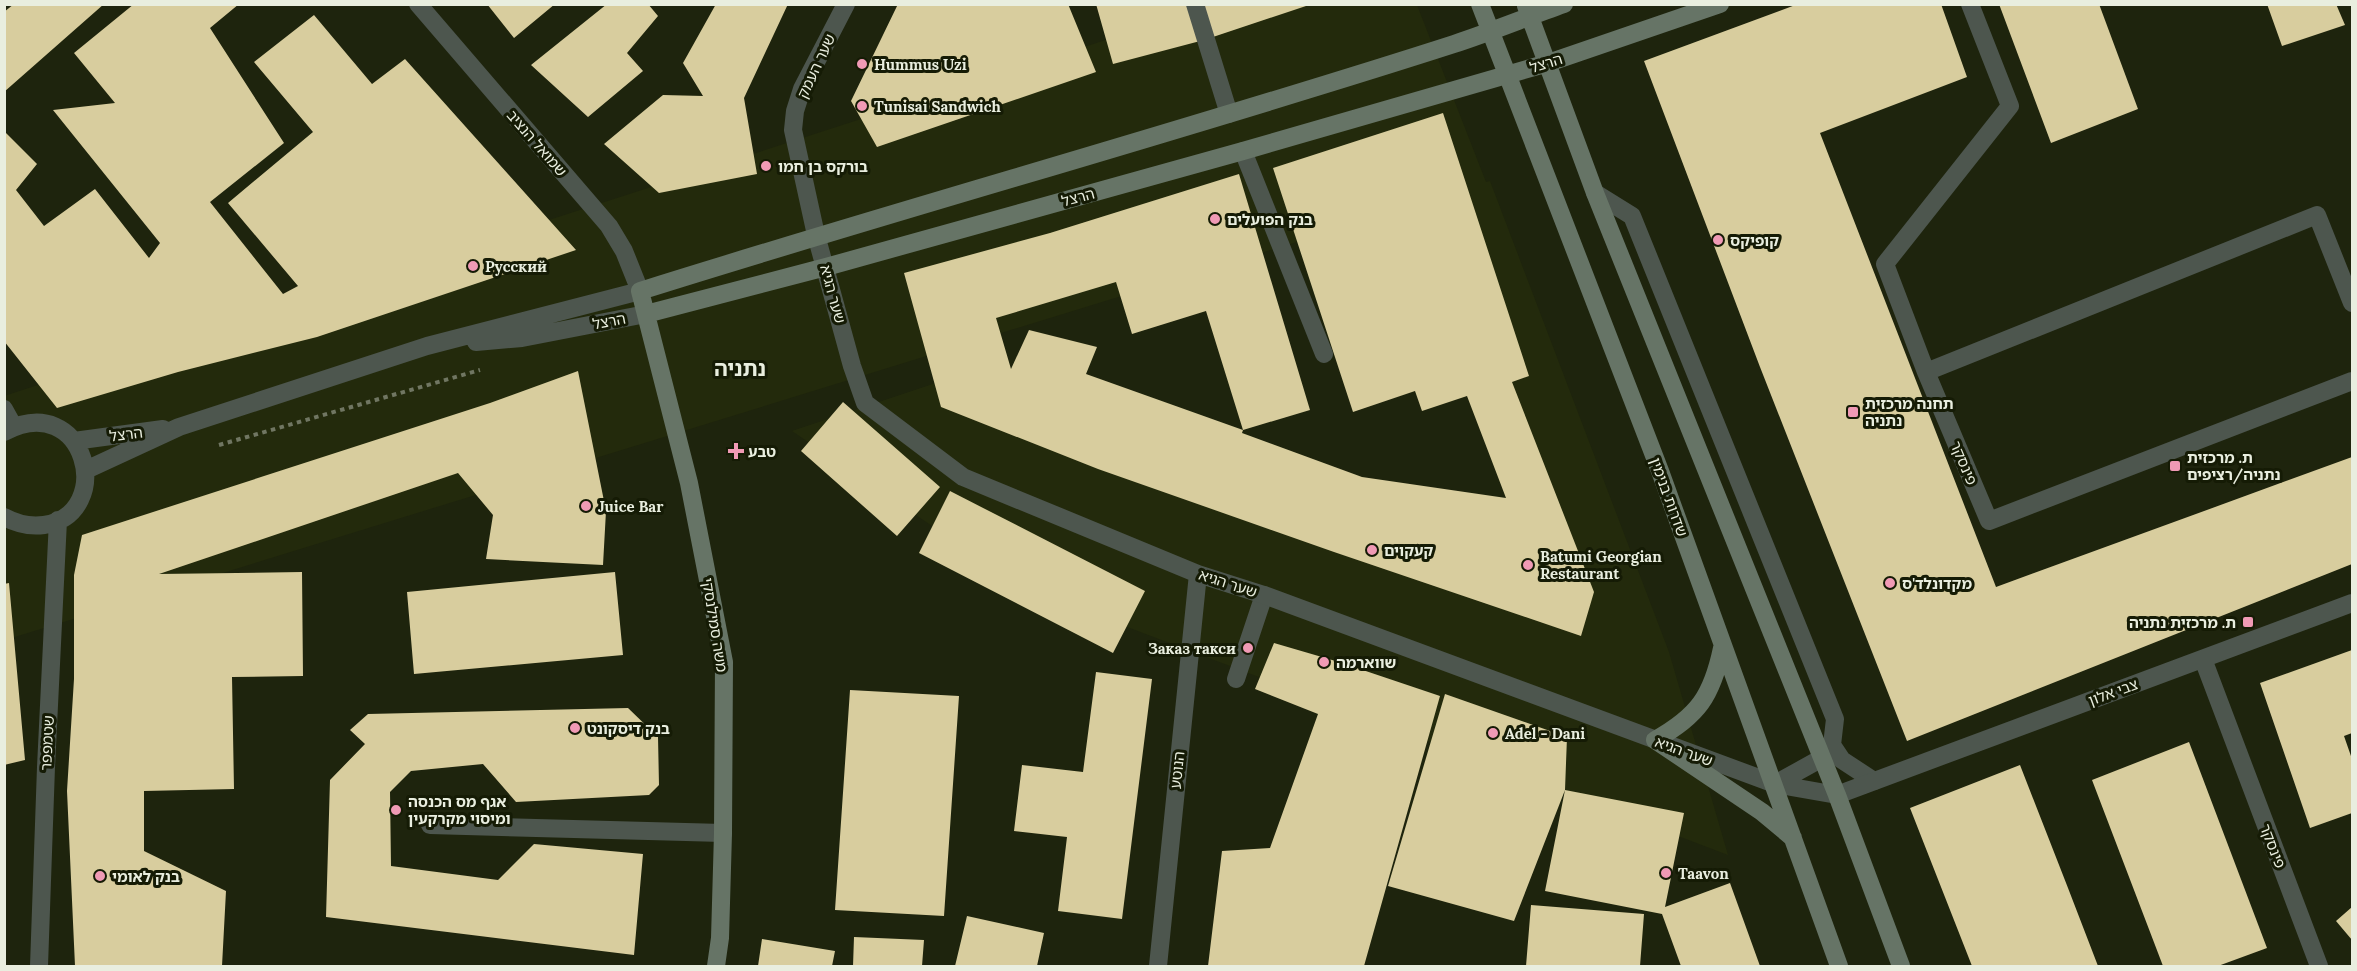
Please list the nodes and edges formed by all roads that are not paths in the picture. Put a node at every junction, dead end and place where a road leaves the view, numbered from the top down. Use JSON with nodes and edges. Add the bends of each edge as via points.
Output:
{"nodes":[{"id":1,"x":418,"y":4,"type":"edge"},
{"id":2,"x":846,"y":4,"type":"edge"},
{"id":3,"x":1195,"y":4,"type":"edge"},
{"id":4,"x":1480,"y":4,"type":"edge"},
{"id":5,"x":1564,"y":4,"type":"edge"},
{"id":6,"x":1720,"y":4,"type":"edge"},
{"id":7,"x":1970,"y":4,"type":"edge"},
{"id":8,"x":1528,"y":10,"type":"edge"},
{"id":9,"x":1491,"y":31,"type":"junction"},
{"id":10,"x":1548,"y":63,"type":"junction"},
{"id":11,"x":1508,"y":75,"type":"junction"},
{"id":12,"x":1229,"y":114,"type":"junction"},
{"id":13,"x":1243,"y":151,"type":"junction"},
{"id":14,"x":1596,"y":193,"type":"junction"},
{"id":15,"x":816,"y":236,"type":"junction"},
{"id":16,"x":826,"y":267,"type":"junction"},
{"id":17,"x":640,"y":291,"type":"junction"},
{"id":18,"x":2352,"y":303,"type":"edge"},
{"id":19,"x":646,"y":314,"type":"junction"},
{"id":20,"x":427,"y":346,"type":"junction"},
{"id":21,"x":1324,"y":354,"type":"dead end"},
{"id":22,"x":1926,"y":372,"type":"junction"},
{"id":23,"x":2352,"y":381,"type":"edge"},
{"id":24,"x":4,"y":409,"type":"edge"},
{"id":25,"x":179,"y":427,"type":"junction"},
{"id":26,"x":9,"y":429,"type":"edge"},
{"id":27,"x":74,"y":441,"type":"junction"},
{"id":28,"x":86,"y":470,"type":"junction"},
{"id":29,"x":4,"y":516,"type":"edge"},
{"id":30,"x":58,"y":520,"type":"junction"},
{"id":31,"x":1198,"y":574,"type":"junction"},
{"id":32,"x":1264,"y":595,"type":"junction"},
{"id":33,"x":2352,"y":603,"type":"edge"},
{"id":34,"x":1722,"y":648,"type":"junction"},
{"id":35,"x":2203,"y":659,"type":"junction"},
{"id":36,"x":1236,"y":679,"type":"dead end"},
{"id":37,"x":1655,"y":740,"type":"junction"},
{"id":38,"x":1827,"y":752,"type":"junction"},
{"id":39,"x":1874,"y":781,"type":"junction"},
{"id":40,"x":1775,"y":784,"type":"junction"},
{"id":41,"x":1837,"y":795,"type":"junction"},
{"id":42,"x":430,"y":825,"type":"dead end"},
{"id":43,"x":723,"y":834,"type":"junction"},
{"id":44,"x":1793,"y":838,"type":"junction"},
{"id":45,"x":39,"y":966,"type":"edge"},
{"id":46,"x":716,"y":966,"type":"edge"},
{"id":47,"x":1158,"y":966,"type":"edge"},
{"id":48,"x":1839,"y":966,"type":"edge"},
{"id":49,"x":1901,"y":966,"type":"edge"},
{"id":50,"x":2319,"y":966,"type":"edge"}],
"edges":[{"from":1,"to":17,"type":"street","name":"שמואל הנציב","via":[[609,226]]},
{"from":2,"to":15,"type":"street","name":"שער העמק","via":[[802,89],[795,111],[793,130]]},
{"from":3,"to":12,"type":"street"},
{"from":4,"to":9,"type":"main road","name":"שדרות בנימין"},
{"from":5,"to":8,"type":"main road","name":"הרצל"},
{"from":6,"to":10,"type":"main road","name":"הרצל"},
{"from":7,"to":22,"type":"street","name":"פינסקר","via":[[2010,106],[1885,264]]},
{"from":8,"to":9,"type":"main road","name":"הרצל"},
{"from":8,"to":10,"type":"main road"},
{"from":9,"to":11,"type":"main road","name":"שדרות בנימין"},
{"from":9,"to":12,"type":"main road","name":"הרצל"},
{"from":10,"to":11,"type":"main road","name":"הרצל"},
{"from":10,"to":14,"type":"main road"},
{"from":11,"to":13,"type":"main road","name":"הרצל"},
{"from":11,"to":34,"type":"main road","name":"שדרות בנימין","via":[[1660,471]]},
{"from":12,"to":15,"type":"main road","name":"הרצל"},
{"from":13,"to":16,"type":"main road","name":"הרצל"},
{"from":13,"to":21,"type":"street"},
{"from":14,"to":38,"type":"main road"},
{"from":14,"to":38,"type":"street","via":[[1632,216],[1835,719]]},
{"from":15,"to":16,"type":"street","name":"שער הגיא"},
{"from":15,"to":17,"type":"main road","name":"הרצל"},
{"from":16,"to":19,"type":"main road","name":"הרצל"},
{"from":16,"to":31,"type":"street","name":"שער הגיא","via":[[865,403],[963,477]]},
{"from":17,"to":19,"type":"main road","name":"משה סמילנסקי"},
{"from":17,"to":20,"type":"street","name":"הרצל"},
{"from":18,"to":22,"type":"street","via":[[2317,215]]},
{"from":19,"to":20,"type":"street","name":"הרצל","via":[[522,338]]},
{"from":19,"to":43,"type":"main road","name":"משה סמילנסקי","via":[[689,483],[724,662]]},
{"from":20,"to":25,"type":"street","name":"הרצל"},
{"from":22,"to":23,"type":"street","name":"פינסקר","via":[[1989,521]]},
{"from":24,"to":26,"type":"street"},
{"from":25,"to":27,"type":"street","name":"הרצל"},
{"from":25,"to":28,"type":"street","name":"הרצל"},
{"from":26,"to":27,"type":"street","via":[[30,423],[46,424]]},
{"from":27,"to":28,"type":"street"},
{"from":28,"to":30,"type":"street","via":[[78,502]]},
{"from":29,"to":30,"type":"street","via":[[27,525]]},
{"from":30,"to":45,"type":"street","name":"שטמפפר"},
{"from":31,"to":32,"type":"street","name":"שער הגיא"},
{"from":31,"to":47,"type":"street","name":"הנוטע"},
{"from":32,"to":36,"type":"street"},
{"from":32,"to":37,"type":"street","name":"שער הגיא"},
{"from":33,"to":35,"type":"street","name":"צבי אלון"},
{"from":34,"to":37,"type":"main road","via":[[1709,692],[1696,711],[1681,726]]},
{"from":34,"to":40,"type":"main road","name":"שדרות בנימין"},
{"from":35,"to":39,"type":"street","name":"צבי אלון"},
{"from":35,"to":50,"type":"street","name":"פינסקר"},
{"from":37,"to":40,"type":"street","name":"שער הגיא"},
{"from":37,"to":44,"type":"main road","via":[[1762,812]]},
{"from":38,"to":39,"type":"street"},
{"from":38,"to":40,"type":"street"},
{"from":38,"to":41,"type":"main road"},
{"from":39,"to":41,"type":"street","name":"צבי אלון"},
{"from":40,"to":41,"type":"street","name":"שער הגיא"},
{"from":40,"to":44,"type":"main road","name":"שדרות בנימין"},
{"from":41,"to":49,"type":"main road"},
{"from":42,"to":43,"type":"street"},
{"from":43,"to":46,"type":"main road","name":"משה סמילנסקי"},
{"from":44,"to":48,"type":"main road","name":"שדרות בנימין"}]}
